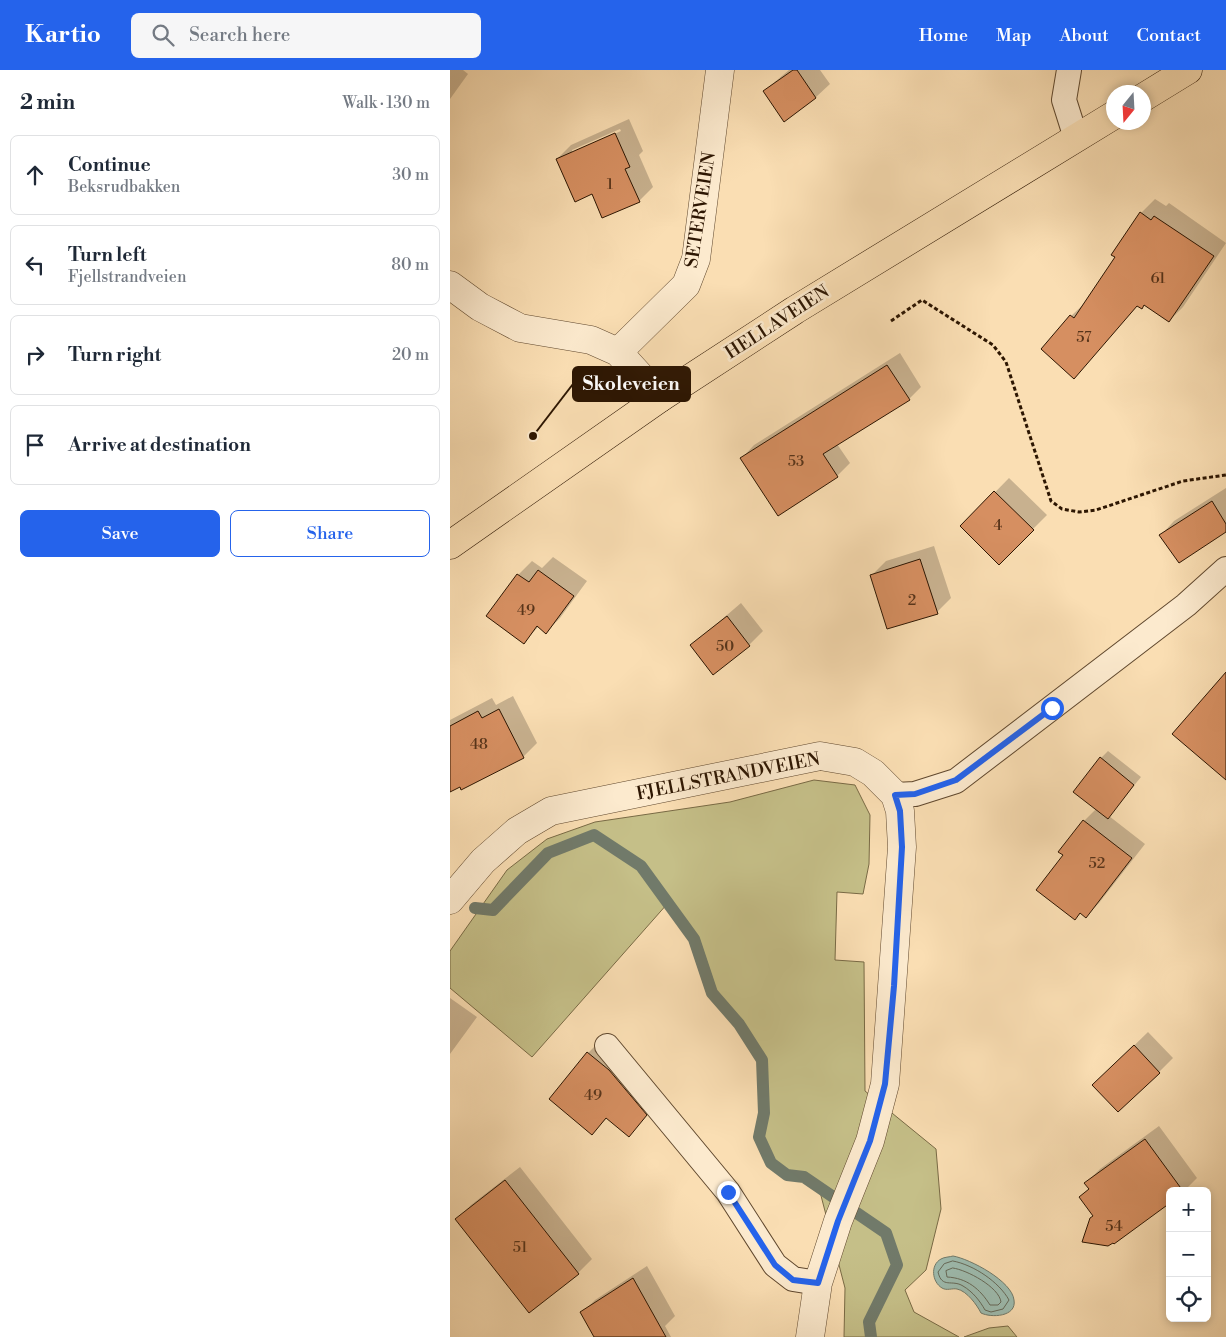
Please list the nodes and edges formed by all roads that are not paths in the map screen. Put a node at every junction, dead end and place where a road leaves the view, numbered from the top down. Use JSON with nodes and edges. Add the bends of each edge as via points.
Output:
{"nodes":[{"id":1,"x":720,"y":70,"type":"edge"},
{"id":2,"x":1069,"y":70,"type":"edge"},
{"id":3,"x":1188,"y":70,"type":"edge"},
{"id":4,"x":1151,"y":93,"type":"edge"},
{"id":5,"x":1106,"y":120,"type":"edge"},
{"id":6,"x":1076,"y":138,"type":"junction"},
{"id":7,"x":450,"y":285,"type":"edge"},
{"id":8,"x":618,"y":352,"type":"junction"},
{"id":9,"x":660,"y":398,"type":"junction"},
{"id":10,"x":450,"y":546,"type":"edge"},
{"id":11,"x":1226,"y":569,"type":"edge"},
{"id":12,"x":895,"y":795,"type":"junction"},
{"id":13,"x":450,"y":900,"type":"edge"},
{"id":14,"x":606,"y":1046,"type":"dead end"},
{"id":15,"x":818,"y":1283,"type":"junction"},
{"id":16,"x":810,"y":1337,"type":"edge"}],
"edges":[{"from":1,"to":8,"type":"street","name":"SETERVEIEN","via":[[696,259],[686,285]]},
{"from":2,"to":6,"type":"lane","via":[[1064,100]]},
{"from":3,"to":4,"type":"main road"},
{"from":5,"to":6,"type":"main road","name":"HELLAVEIEN"},
{"from":6,"to":9,"type":"main road","name":"HELLAVEIEN","via":[[861,268]]},
{"from":7,"to":8,"type":"street","via":[[520,328],[591,340]]},
{"from":8,"to":9,"type":"street"},
{"from":9,"to":10,"type":"main road","name":"HELLAVEIEN"},
{"from":11,"to":12,"type":"lane","via":[[1186,605],[956,780],[915,794]]},
{"from":12,"to":13,"type":"street","name":"FJELLSTRANDVEIEN","via":[[873,773],[855,762],[820,756],[551,811],[517,831],[490,855]]},
{"from":12,"to":15,"type":"street","via":[[900,811],[902,847],[885,1084],[870,1141]]},
{"from":14,"to":15,"type":"lane","via":[[728,1192],[775,1265],[793,1280]]},
{"from":15,"to":16,"type":"street"}]}
